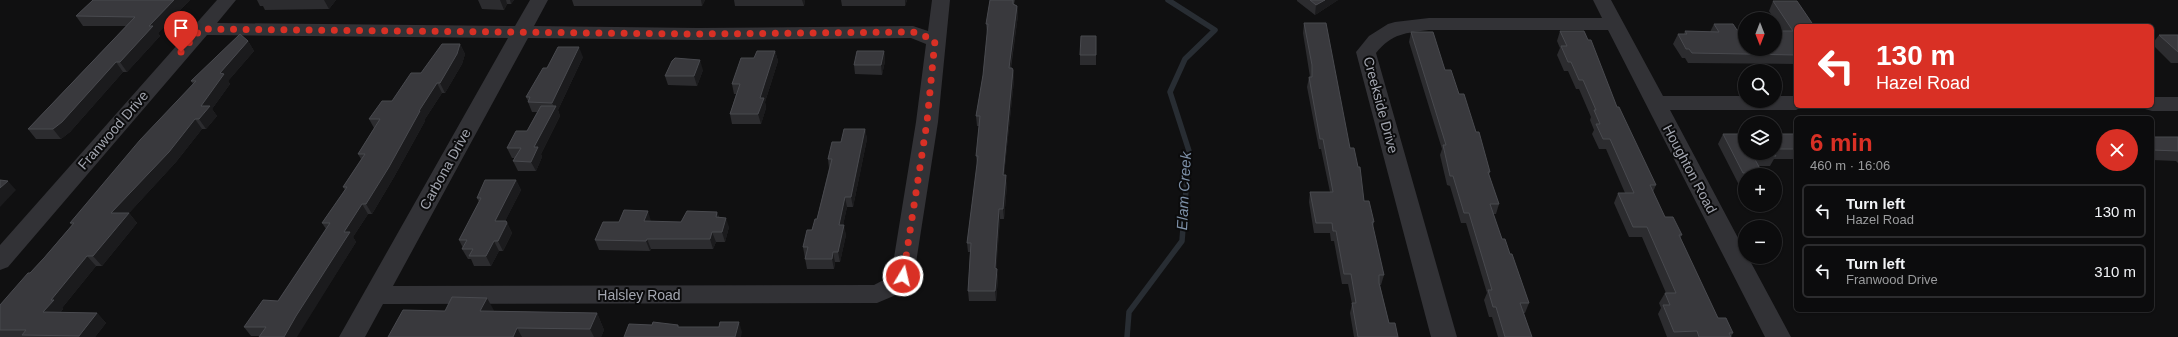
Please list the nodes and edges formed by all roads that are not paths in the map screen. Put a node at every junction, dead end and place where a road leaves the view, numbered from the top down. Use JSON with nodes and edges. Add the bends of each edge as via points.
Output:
{"nodes":[{"id":1,"x":227,"y":0,"type":"edge"},
{"id":2,"x":539,"y":0,"type":"edge"},
{"id":3,"x":941,"y":0,"type":"edge"},
{"id":4,"x":1602,"y":0,"type":"edge"},
{"id":5,"x":1614,"y":24,"type":"junction"},
{"id":6,"x":201,"y":29,"type":"junction"},
{"id":7,"x":521,"y":32,"type":"junction"},
{"id":8,"x":935,"y":40,"type":"junction"},
{"id":9,"x":1655,"y":102,"type":"junction"},
{"id":10,"x":1794,"y":103,"type":"edge"},
{"id":11,"x":2154,"y":104,"type":"edge"},
{"id":12,"x":2178,"y":104,"type":"edge"},
{"id":13,"x":0,"y":261,"type":"edge"},
{"id":14,"x":375,"y":295,"type":"junction"},
{"id":15,"x":352,"y":337,"type":"edge"},
{"id":16,"x":1444,"y":337,"type":"edge"},
{"id":17,"x":1778,"y":337,"type":"edge"}],
"edges":[{"from":1,"to":6,"type":"street","name":"Franwood Drive"},
{"from":2,"to":7,"type":"street","name":"Carbona Drive"},
{"from":3,"to":8,"type":"street"},
{"from":4,"to":5,"type":"street","name":"Houghton Road"},
{"from":5,"to":9,"type":"street","name":"Houghton Road"},
{"from":5,"to":16,"type":"street","name":"Creekside Drive","via":[[1429,24],[1396,28],[1376,40],[1366,52]]},
{"from":6,"to":7,"type":"street"},
{"from":6,"to":13,"type":"street","name":"Franwood Drive"},
{"from":7,"to":8,"type":"street","via":[[913,32]]},
{"from":7,"to":14,"type":"street","name":"Carbona Drive"},
{"from":8,"to":14,"type":"street","name":"Halsley Road","via":[[927,122],[903,276],[901,282],[877,294]]},
{"from":9,"to":10,"type":"street"},
{"from":9,"to":17,"type":"street","name":"Houghton Road"},
{"from":11,"to":12,"type":"street"},
{"from":14,"to":15,"type":"street","name":"Carbona Drive"}]}
